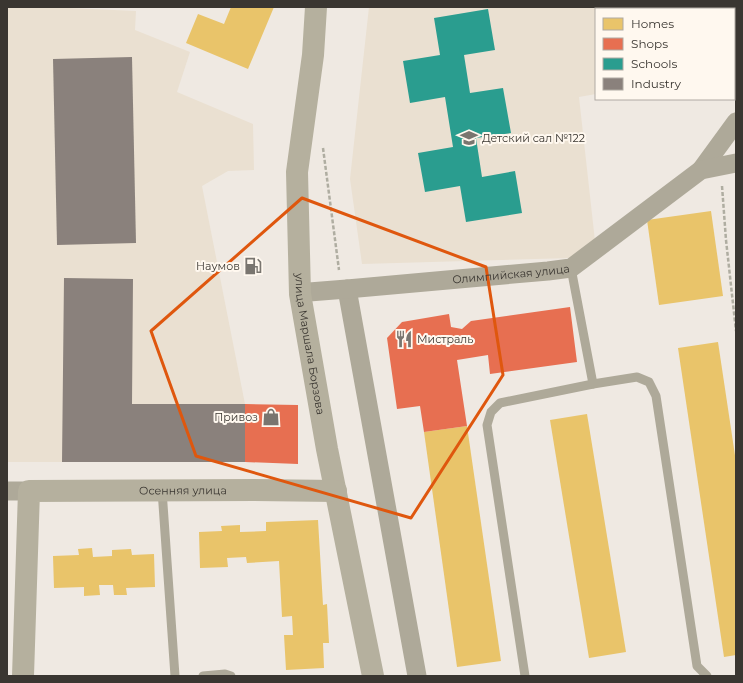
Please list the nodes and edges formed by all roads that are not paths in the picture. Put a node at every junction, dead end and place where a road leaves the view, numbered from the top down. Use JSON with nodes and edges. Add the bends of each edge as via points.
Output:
{"nodes":[{"id":1,"x":316,"y":7,"type":"edge"},
{"id":2,"x":736,"y":122,"type":"edge"},
{"id":3,"x":728,"y":164,"type":"edge"},
{"id":4,"x":702,"y":170,"type":"junction"},
{"id":5,"x":571,"y":268,"type":"junction"},
{"id":6,"x":347,"y":289,"type":"junction"},
{"id":7,"x":300,"y":294,"type":"junction"},
{"id":8,"x":593,"y":384,"type":"junction"},
{"id":9,"x":162,"y":490,"type":"junction"},
{"id":10,"x":7,"y":491,"type":"edge"},
{"id":11,"x":29,"y":491,"type":"junction"},
{"id":12,"x":336,"y":491,"type":"junction"},
{"id":13,"x":23,"y":676,"type":"edge"},
{"id":14,"x":175,"y":676,"type":"edge"},
{"id":15,"x":203,"y":676,"type":"edge"},
{"id":16,"x":231,"y":676,"type":"edge"},
{"id":17,"x":372,"y":676,"type":"edge"},
{"id":18,"x":417,"y":676,"type":"edge"},
{"id":19,"x":525,"y":676,"type":"edge"},
{"id":20,"x":707,"y":676,"type":"edge"}],
"edges":[{"from":1,"to":7,"type":"main road","name":"улица Маршала Борзова","via":[[313,55],[297,172]]},
{"from":2,"to":4,"type":"street"},
{"from":3,"to":4,"type":"street","name":"Олимпийская улица"},
{"from":4,"to":5,"type":"street","name":"Олимпийская улица"},
{"from":5,"to":6,"type":"street","name":"Олимпийская улица"},
{"from":5,"to":8,"type":"lane"},
{"from":6,"to":7,"type":"street","name":"Олимпийская улица"},
{"from":6,"to":18,"type":"street"},
{"from":7,"to":12,"type":"main road","name":"улица Маршала Борзова"},
{"from":8,"to":19,"type":"lane","via":[[500,403],[491,412],[487,425]]},
{"from":8,"to":20,"type":"lane","via":[[637,377],[648,382],[656,396],[697,666]]},
{"from":9,"to":11,"type":"main road","name":"Осенняя улица"},
{"from":9,"to":12,"type":"main road","name":"Осенняя улица"},
{"from":9,"to":14,"type":"lane"},
{"from":10,"to":11,"type":"street","name":"Осенняя улица"},
{"from":11,"to":13,"type":"main road"},
{"from":12,"to":17,"type":"main road","name":"улица Маршала Борзова"},
{"from":15,"to":16,"type":"lane"}]}
